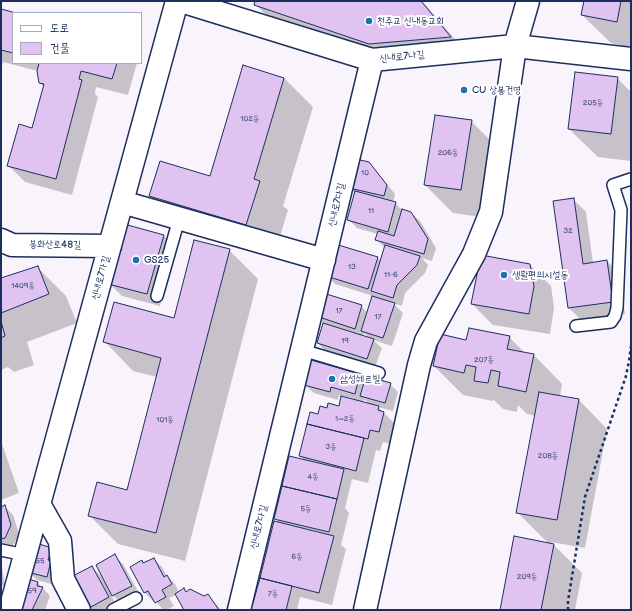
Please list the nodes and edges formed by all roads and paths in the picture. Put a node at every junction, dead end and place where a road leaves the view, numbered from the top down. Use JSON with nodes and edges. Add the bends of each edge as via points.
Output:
{"nodes":[{"id":1,"x":177,"y":1,"type":"edge"},
{"id":2,"x":181,"y":1,"type":"edge"},
{"id":3,"x":528,"y":1,"type":"edge"},
{"id":4,"x":515,"y":46,"type":"junction"},
{"id":5,"x":631,"y":59,"type":"edge"},
{"id":6,"x":372,"y":60,"type":"junction"},
{"id":7,"x":631,"y":179,"type":"edge"},
{"id":8,"x":122,"y":202,"type":"junction"},
{"id":9,"x":179,"y":219,"type":"junction"},
{"id":10,"x":1,"y":240,"type":"edge"},
{"id":11,"x":110,"y":246,"type":"junction"},
{"id":12,"x":324,"y":260,"type":"junction"},
{"id":13,"x":157,"y":296,"type":"dead end"},
{"id":14,"x":576,"y":326,"type":"dead end"},
{"id":15,"x":631,"y":346,"type":"edge"},
{"id":16,"x":302,"y":350,"type":"junction"},
{"id":17,"x":379,"y":373,"type":"dead end"},
{"id":18,"x":39,"y":504,"type":"junction"},
{"id":19,"x":1,"y":550,"type":"edge"},
{"id":20,"x":25,"y":555,"type":"junction"},
{"id":21,"x":136,"y":598,"type":"dead end"},
{"id":22,"x":10,"y":610,"type":"edge"},
{"id":23,"x":79,"y":610,"type":"edge"},
{"id":24,"x":113,"y":610,"type":"edge"},
{"id":25,"x":239,"y":610,"type":"edge"},
{"id":26,"x":365,"y":610,"type":"edge"},
{"id":27,"x":568,"y":610,"type":"edge"}],
"edges":[{"from":1,"to":8,"type":"street","name":"신내로7가길"},
{"from":2,"to":6,"type":"street","name":"신내로7나길"},
{"from":3,"to":4,"type":"street"},
{"from":4,"to":5,"type":"street","name":"신내로7나길"},
{"from":4,"to":6,"type":"street","name":"신내로7나길"},
{"from":4,"to":26,"type":"street","via":[[492,212],[474,254],[426,341]]},
{"from":6,"to":12,"type":"street","name":"신내로7다길"},
{"from":7,"to":14,"type":"lane","via":[[613,185],[621,210],[618,308],[611,322]]},
{"from":8,"to":9,"type":"street"},
{"from":8,"to":11,"type":"street","name":"신내로7가길"},
{"from":9,"to":12,"type":"street"},
{"from":9,"to":13,"type":"lane"},
{"from":10,"to":11,"type":"street","name":"봉화산로48길","via":[[12,245]]},
{"from":11,"to":18,"type":"street","name":"신내로7가길"},
{"from":12,"to":16,"type":"street","name":"신내로7다길"},
{"from":15,"to":27,"type":"path","via":[[626,376],[585,497]]},
{"from":16,"to":17,"type":"lane"},
{"from":16,"to":25,"type":"street","name":"신내로7다길"},
{"from":18,"to":20,"type":"street","name":"신내로7가길"},
{"from":18,"to":23,"type":"street","via":[[60,541],[63,579]]},
{"from":19,"to":20,"type":"lane"},
{"from":20,"to":22,"type":"street","name":"신내로7가길"},
{"from":21,"to":24,"type":"lane"}]}
